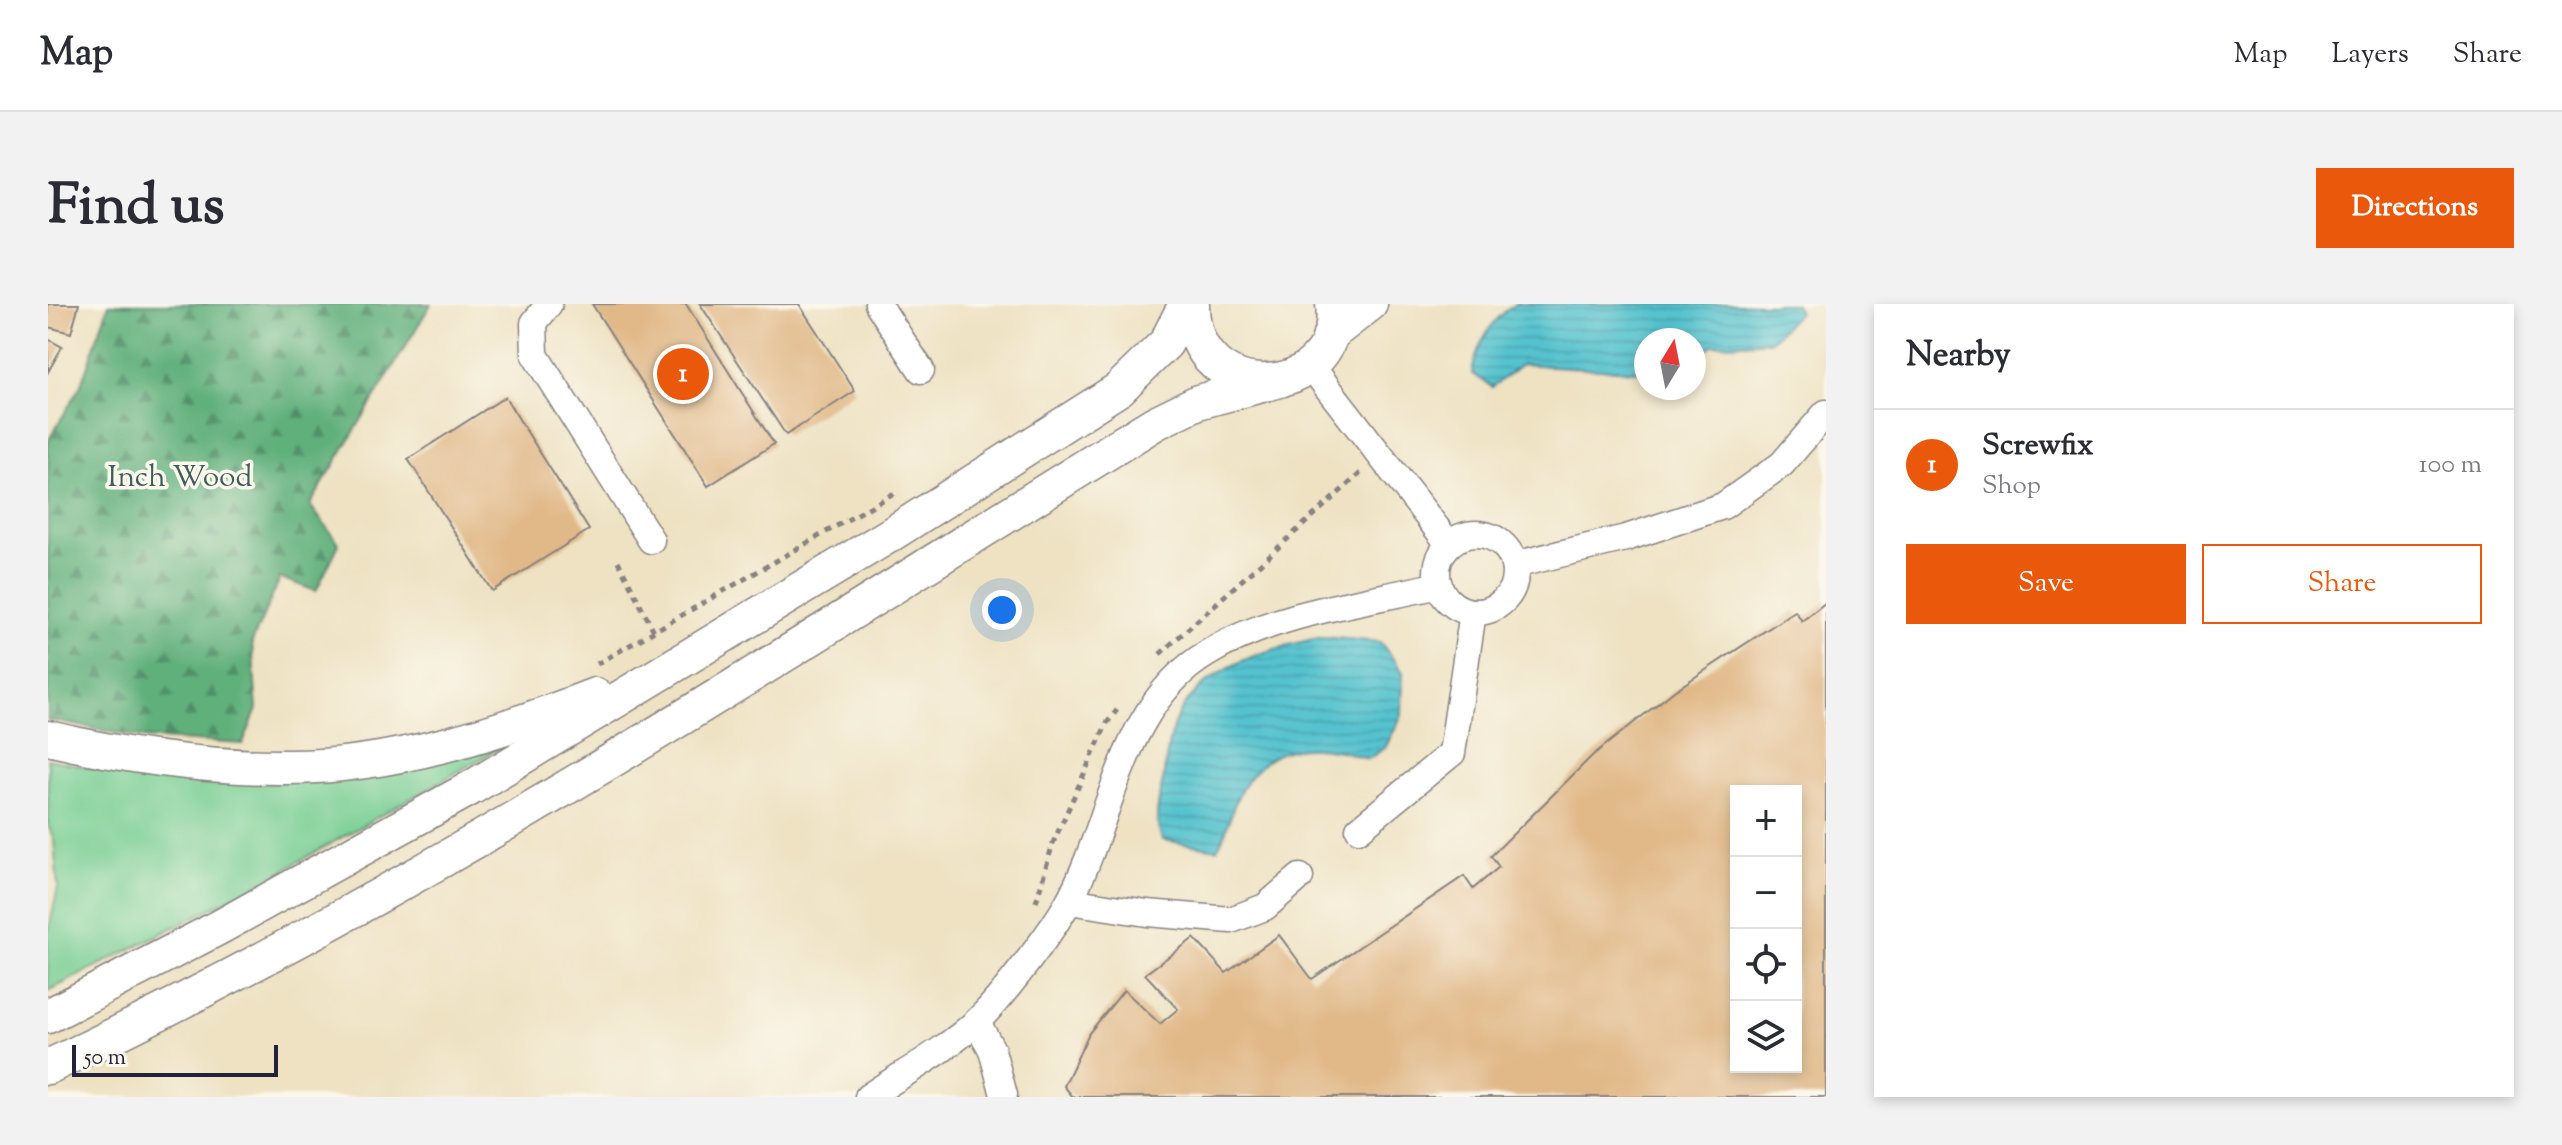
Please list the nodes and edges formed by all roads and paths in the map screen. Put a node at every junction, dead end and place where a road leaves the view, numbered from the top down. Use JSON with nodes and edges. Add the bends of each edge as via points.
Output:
{"nodes":[{"id":1,"x":549,"y":304,"type":"edge"},
{"id":2,"x":878,"y":304,"type":"edge"},
{"id":3,"x":1189,"y":304,"type":"edge"},
{"id":4,"x":1370,"y":304,"type":"edge"},
{"id":5,"x":1332,"y":319,"type":"edge"},
{"id":6,"x":921,"y":370,"type":"dead end"},
{"id":7,"x":1295,"y":373,"type":"junction"},
{"id":8,"x":1826,"y":413,"type":"edge"},
{"id":9,"x":902,"y":488,"type":"dead end"},
{"id":10,"x":651,"y":540,"type":"dead end"},
{"id":11,"x":1449,"y":544,"type":"junction"},
{"id":12,"x":618,"y":561,"type":"dead end"},
{"id":13,"x":1514,"y":565,"type":"junction"},
{"id":14,"x":1439,"y":585,"type":"junction"},
{"id":15,"x":1473,"y":612,"type":"junction"},
{"id":16,"x":655,"y":633,"type":"junction"},
{"id":17,"x":676,"y":664,"type":"junction"},
{"id":18,"x":587,"y":668,"type":"dead end"},
{"id":19,"x":48,"y":738,"type":"edge"},
{"id":20,"x":1359,"y":829,"type":"dead end"},
{"id":21,"x":1300,"y":877,"type":"dead end"},
{"id":22,"x":1069,"y":901,"type":"junction"},
{"id":23,"x":48,"y":1016,"type":"edge"},
{"id":24,"x":977,"y":1022,"type":"junction"},
{"id":25,"x":48,"y":1067,"type":"edge"},
{"id":26,"x":999,"y":1096,"type":"edge"},
{"id":27,"x":868,"y":1097,"type":"edge"}],
"edges":[{"from":1,"to":10,"type":"lane","via":[[534,323],[535,355]]},
{"from":2,"to":6,"type":"lane"},
{"from":3,"to":7,"type":"main road","via":[[1197,337],[1218,367],[1249,381]]},
{"from":3,"to":17,"type":"main road","via":[[1166,343],[1119,389]]},
{"from":4,"to":5,"type":"main road"},
{"from":5,"to":7,"type":"main road"},
{"from":7,"to":11,"type":"lane"},
{"from":7,"to":25,"type":"main road","via":[[1198,402],[1155,423],[496,831],[153,1018]]},
{"from":8,"to":13,"type":"lane","via":[[1782,464],[1723,506],[1626,538]]},
{"from":9,"to":16,"type":"path"},
{"from":11,"to":13,"type":"lane","via":[[1472,534],[1494,538],[1510,552]]},
{"from":11,"to":14,"type":"lane","via":[[1441,555]]},
{"from":12,"to":16,"type":"path"},
{"from":13,"to":15,"type":"lane","via":[[1507,596],[1493,608]]},
{"from":14,"to":15,"type":"lane","via":[[1449,600]]},
{"from":14,"to":22,"type":"lane","via":[[1263,626],[1206,654],[1166,687],[1130,744]]},
{"from":15,"to":20,"type":"lane","via":[[1452,753]]},
{"from":16,"to":18,"type":"path"},
{"from":17,"to":19,"type":"main road","via":[[494,730],[362,760],[290,768],[186,764]]},
{"from":17,"to":23,"type":"main road","via":[[399,830]]},
{"from":21,"to":22,"type":"lane","via":[[1265,907],[1231,920]]},
{"from":22,"to":24,"type":"lane"},
{"from":24,"to":26,"type":"lane","via":[[992,1050]]},
{"from":24,"to":27,"type":"lane"}]}
